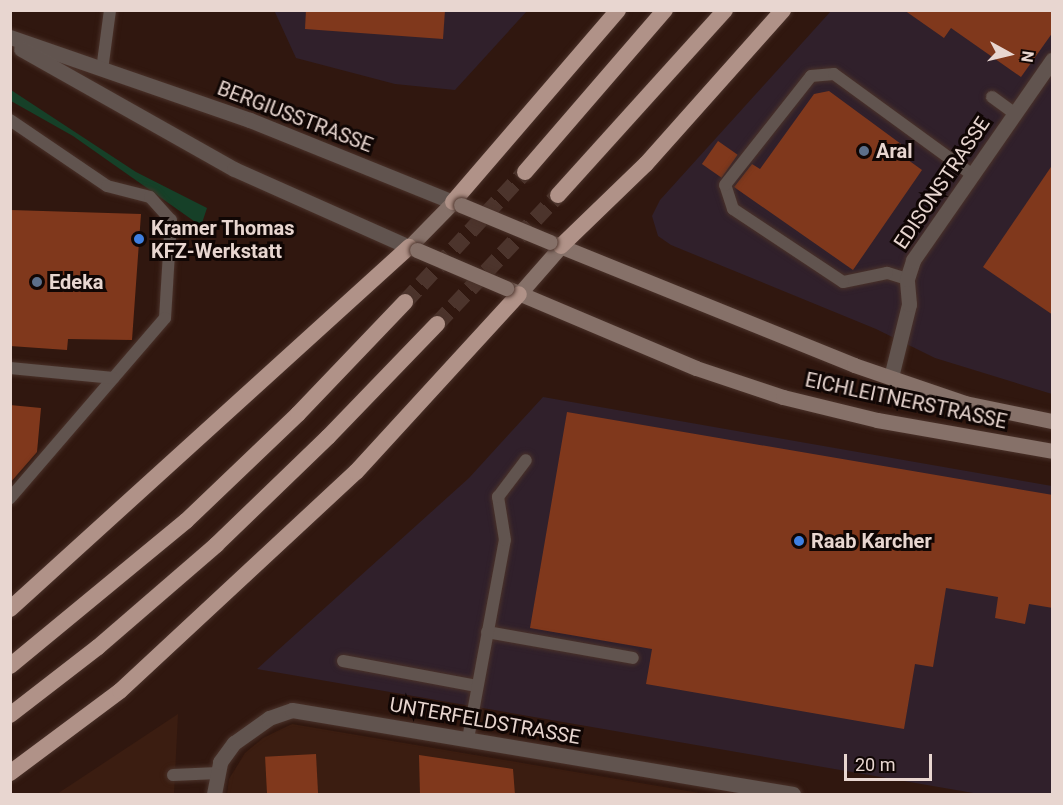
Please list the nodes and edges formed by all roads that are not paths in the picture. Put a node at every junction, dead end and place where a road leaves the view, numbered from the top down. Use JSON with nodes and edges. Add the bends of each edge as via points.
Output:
{"nodes":[{"id":1,"x":111,"y":10,"type":"edge"},
{"id":2,"x":618,"y":10,"type":"edge"},
{"id":3,"x":665,"y":10,"type":"edge"},
{"id":4,"x":724,"y":10,"type":"edge"},
{"id":5,"x":783,"y":10,"type":"edge"},
{"id":6,"x":10,"y":37,"type":"edge"},
{"id":7,"x":10,"y":43,"type":"edge"},
{"id":8,"x":1053,"y":60,"type":"edge"},
{"id":9,"x":102,"y":70,"type":"junction"},
{"id":10,"x":992,"y":97,"type":"dead end"},
{"id":11,"x":1015,"y":114,"type":"junction"},
{"id":12,"x":10,"y":120,"type":"edge"},
{"id":13,"x":525,"y":172,"type":"tunnel mouth"},
{"id":14,"x":971,"y":174,"type":"junction"},
{"id":15,"x":558,"y":195,"type":"tunnel mouth"},
{"id":16,"x":457,"y":204,"type":"junction"},
{"id":17,"x":555,"y":244,"type":"junction"},
{"id":18,"x":413,"y":249,"type":"junction"},
{"id":19,"x":907,"y":279,"type":"junction"},
{"id":20,"x":513,"y":291,"type":"junction"},
{"id":21,"x":405,"y":302,"type":"tunnel mouth"},
{"id":22,"x":437,"y":324,"type":"tunnel mouth"},
{"id":23,"x":10,"y":368,"type":"edge"},
{"id":24,"x":891,"y":377,"type":"junction"},
{"id":25,"x":114,"y":378,"type":"junction"},
{"id":26,"x":1053,"y":421,"type":"edge"},
{"id":27,"x":1053,"y":451,"type":"edge"},
{"id":28,"x":526,"y":460,"type":"dead end"},
{"id":29,"x":10,"y":498,"type":"edge"},
{"id":30,"x":10,"y":609,"type":"edge"},
{"id":31,"x":487,"y":632,"type":"junction"},
{"id":32,"x":633,"y":658,"type":"dead end"},
{"id":33,"x":343,"y":661,"type":"dead end"},
{"id":34,"x":10,"y":666,"type":"edge"},
{"id":35,"x":477,"y":686,"type":"junction"},
{"id":36,"x":10,"y":715,"type":"edge"},
{"id":37,"x":468,"y":739,"type":"junction"},
{"id":38,"x":10,"y":773,"type":"edge"},
{"id":39,"x":218,"y":773,"type":"junction"},
{"id":40,"x":173,"y":775,"type":"dead end"},
{"id":41,"x":214,"y":795,"type":"edge"},
{"id":42,"x":793,"y":795,"type":"edge"}],
"edges":[{"from":1,"to":9,"type":"lane"},
{"from":2,"to":16,"type":"highway"},
{"from":3,"to":13,"type":"highway"},
{"from":4,"to":15,"type":"highway"},
{"from":5,"to":17,"type":"highway","via":[[646,164]]},
{"from":6,"to":9,"type":"street","name":"BERGIUSSTRASSE"},
{"from":7,"to":18,"type":"street","via":[[234,169]]},
{"from":8,"to":11,"type":"street","name":"EDISONSTRASSE"},
{"from":9,"to":16,"type":"street","name":"BERGIUSSTRASSE","via":[[250,120]]},
{"from":10,"to":11,"type":"lane"},
{"from":11,"to":14,"type":"street","name":"EDISONSTRASSE"},
{"from":12,"to":25,"type":"lane","via":[[107,186],[150,197],[171,220],[165,318]]},
{"from":14,"to":19,"type":"street","name":"EDISONSTRASSE","via":[[913,260]]},
{"from":14,"to":19,"type":"lane","via":[[834,74],[811,76],[725,185],[733,209],[843,282],[887,273]]},
{"from":16,"to":17,"type":"main road","name":"BERGIUSSTRASSE","bridge":true},
{"from":16,"to":18,"type":"main road"},
{"from":17,"to":20,"type":"main road"},
{"from":17,"to":24,"type":"main road","name":"EICHLEITNERSTRASSE"},
{"from":18,"to":20,"type":"main road","bridge":true},
{"from":18,"to":30,"type":"highway"},
{"from":19,"to":24,"type":"street","name":"EDISONSTRASSE","via":[[909,304]]},
{"from":20,"to":27,"type":"main road","name":"EICHLEITNERSTRASSE","via":[[696,369],[783,397],[877,420]]},
{"from":20,"to":38,"type":"highway","via":[[356,472],[120,691]]},
{"from":21,"to":34,"type":"highway","via":[[298,414],[186,520]]},
{"from":22,"to":36,"type":"highway","via":[[216,545],[98,647]]},
{"from":23,"to":25,"type":"lane"},
{"from":24,"to":26,"type":"main road","name":"EICHLEITNERSTRASSE","via":[[965,403]]},
{"from":25,"to":29,"type":"lane"},
{"from":28,"to":31,"type":"lane","via":[[498,497],[505,540]]},
{"from":31,"to":32,"type":"lane"},
{"from":31,"to":35,"type":"lane"},
{"from":33,"to":35,"type":"lane"},
{"from":35,"to":37,"type":"lane"},
{"from":37,"to":39,"type":"street","name":"UNTERFELDSTRASSE","via":[[292,710],[269,718],[234,743]]},
{"from":37,"to":42,"type":"street","name":"UNTERFELDSTRASSE"},
{"from":39,"to":40,"type":"lane"},
{"from":39,"to":41,"type":"street","name":"UNTERFELDSTRASSE"}]}
